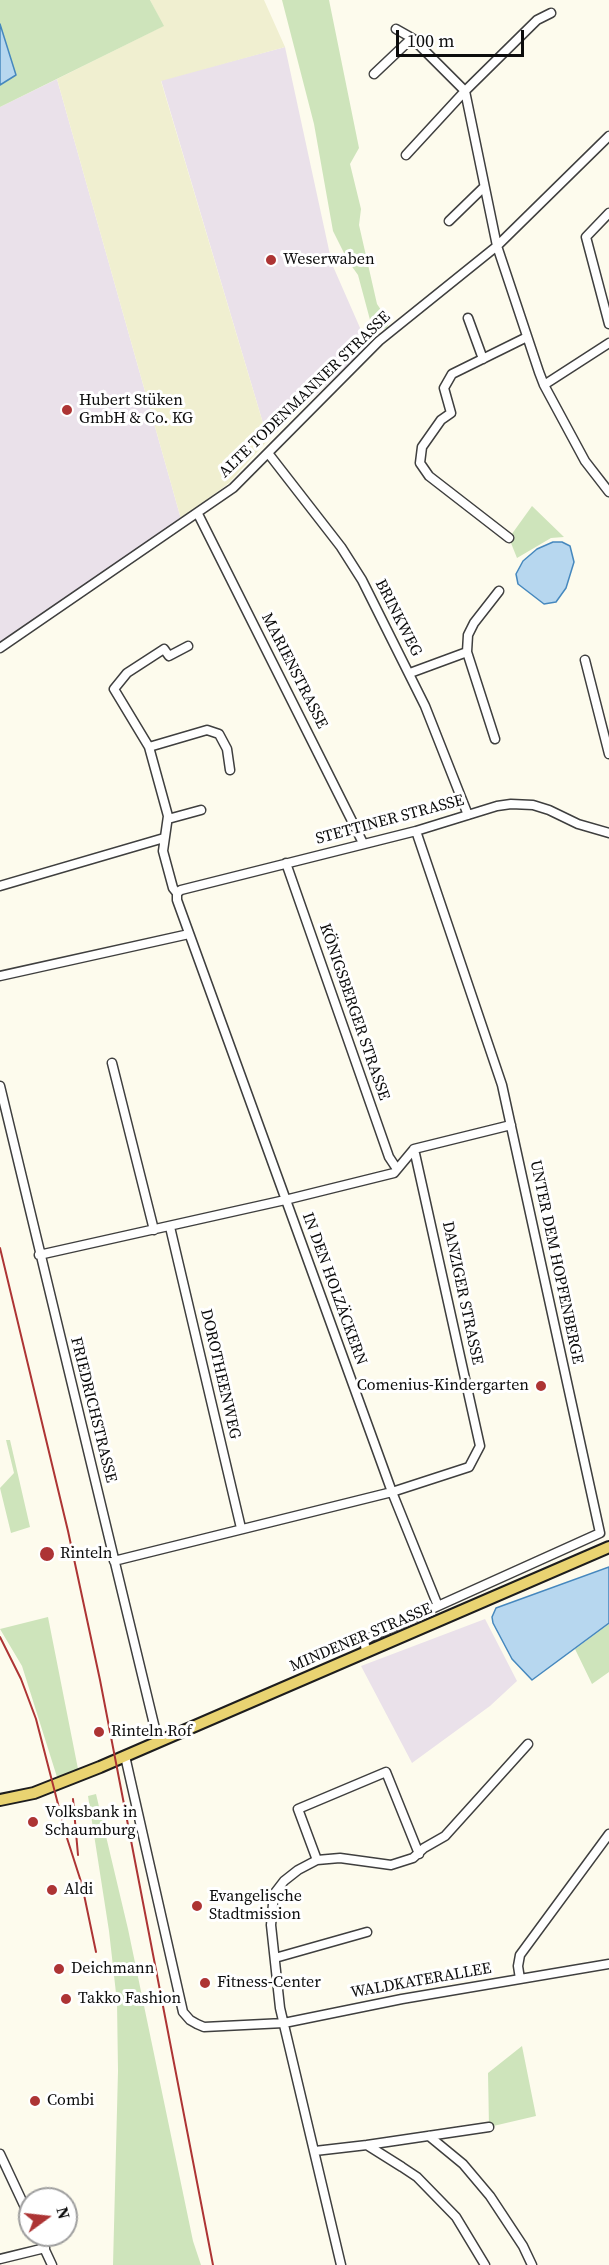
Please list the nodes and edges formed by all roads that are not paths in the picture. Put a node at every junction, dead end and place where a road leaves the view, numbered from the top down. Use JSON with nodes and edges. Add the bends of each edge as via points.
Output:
{"nodes":[{"id":1,"x":551,"y":14,"type":"dead end"},
{"id":2,"x":396,"y":29,"type":"dead end"},
{"id":3,"x":412,"y":38,"type":"junction"},
{"id":4,"x":374,"y":74,"type":"dead end"},
{"id":5,"x":465,"y":91,"type":"junction"},
{"id":6,"x":609,"y":136,"type":"edge"},
{"id":7,"x":406,"y":155,"type":"dead end"},
{"id":8,"x":484,"y":187,"type":"junction"},
{"id":9,"x":609,"y":213,"type":"edge"},
{"id":10,"x":449,"y":221,"type":"dead end"},
{"id":11,"x":497,"y":246,"type":"junction"},
{"id":12,"x":468,"y":318,"type":"dead end"},
{"id":13,"x":609,"y":324,"type":"edge"},
{"id":14,"x":527,"y":337,"type":"junction"},
{"id":15,"x":609,"y":343,"type":"edge"},
{"id":16,"x":483,"y":359,"type":"junction"},
{"id":17,"x":544,"y":385,"type":"junction"},
{"id":18,"x":268,"y":453,"type":"junction"},
{"id":19,"x":609,"y":492,"type":"edge"},
{"id":20,"x":198,"y":514,"type":"junction"},
{"id":21,"x":509,"y":538,"type":"dead end"},
{"id":22,"x":499,"y":591,"type":"dead end"},
{"id":23,"x":188,"y":646,"type":"dead end"},
{"id":24,"x":0,"y":648,"type":"edge"},
{"id":25,"x":467,"y":652,"type":"junction"},
{"id":26,"x":585,"y":660,"type":"dead end"},
{"id":27,"x":410,"y":674,"type":"junction"},
{"id":28,"x":495,"y":740,"type":"dead end"},
{"id":29,"x":148,"y":747,"type":"junction"},
{"id":30,"x":609,"y":754,"type":"edge"},
{"id":31,"x":230,"y":770,"type":"dead end"},
{"id":32,"x":201,"y":810,"type":"dead end"},
{"id":33,"x":468,"y":814,"type":"junction"},
{"id":34,"x":168,"y":819,"type":"junction"},
{"id":35,"x":416,"y":831,"type":"junction"},
{"id":36,"x":609,"y":832,"type":"edge"},
{"id":37,"x":164,"y":838,"type":"junction"},
{"id":38,"x":363,"y":843,"type":"junction"},
{"id":39,"x":286,"y":863,"type":"junction"},
{"id":40,"x":0,"y":886,"type":"edge"},
{"id":41,"x":177,"y":893,"type":"junction"},
{"id":42,"x":189,"y":934,"type":"junction"},
{"id":43,"x":0,"y":976,"type":"edge"},
{"id":44,"x":112,"y":1063,"type":"dead end"},
{"id":45,"x":0,"y":1086,"type":"edge"},
{"id":46,"x":511,"y":1125,"type":"junction"},
{"id":47,"x":414,"y":1149,"type":"junction"},
{"id":48,"x":397,"y":1169,"type":"junction"},
{"id":49,"x":285,"y":1200,"type":"junction"},
{"id":50,"x":170,"y":1227,"type":"junction"},
{"id":51,"x":154,"y":1230,"type":"junction"},
{"id":52,"x":39,"y":1256,"type":"junction"},
{"id":53,"x":392,"y":1492,"type":"junction"},
{"id":54,"x":241,"y":1528,"type":"junction"},
{"id":55,"x":609,"y":1547,"type":"edge"},
{"id":56,"x":114,"y":1561,"type":"junction"},
{"id":57,"x":438,"y":1606,"type":"junction"},
{"id":58,"x":366,"y":1651,"type":"junction"},
{"id":59,"x":159,"y":1741,"type":"junction"},
{"id":60,"x":528,"y":1744,"type":"dead end"},
{"id":61,"x":125,"y":1756,"type":"junction"},
{"id":62,"x":0,"y":1800,"type":"edge"},
{"id":63,"x":609,"y":1834,"type":"edge"},
{"id":64,"x":419,"y":1854,"type":"junction"},
{"id":65,"x":317,"y":1860,"type":"junction"},
{"id":66,"x":367,"y":1932,"type":"dead end"},
{"id":67,"x":275,"y":1958,"type":"junction"},
{"id":68,"x":609,"y":1964,"type":"edge"},
{"id":69,"x":520,"y":1979,"type":"junction"},
{"id":70,"x":284,"y":2023,"type":"junction"},
{"id":71,"x":489,"y":2127,"type":"dead end"},
{"id":72,"x":429,"y":2136,"type":"junction"},
{"id":73,"x":367,"y":2145,"type":"junction"},
{"id":74,"x":315,"y":2151,"type":"junction"},
{"id":75,"x":0,"y":2154,"type":"edge"},
{"id":76,"x":18,"y":2192,"type":"edge"},
{"id":77,"x":45,"y":2248,"type":"joint"},
{"id":78,"x":0,"y":2259,"type":"edge"},
{"id":79,"x":52,"y":2265,"type":"edge"},
{"id":80,"x":341,"y":2265,"type":"edge"},
{"id":81,"x":485,"y":2265,"type":"edge"},
{"id":82,"x":532,"y":2265,"type":"edge"}],
"edges":[{"from":1,"to":5,"type":"street","via":[[537,20]]},
{"from":2,"to":3,"type":"street"},
{"from":3,"to":4,"type":"street"},
{"from":3,"to":5,"type":"street"},
{"from":5,"to":7,"type":"street"},
{"from":5,"to":8,"type":"street"},
{"from":6,"to":11,"type":"street","name":"ALTE TODENMANNER STRASSE"},
{"from":8,"to":10,"type":"street"},
{"from":8,"to":11,"type":"street"},
{"from":9,"to":13,"type":"street","via":[[586,237]]},
{"from":11,"to":14,"type":"street"},
{"from":11,"to":18,"type":"street","name":"ALTE TODENMANNER STRASSE","via":[[379,341]]},
{"from":12,"to":16,"type":"street"},
{"from":14,"to":16,"type":"street"},
{"from":14,"to":17,"type":"street"},
{"from":15,"to":17,"type":"street"},
{"from":16,"to":21,"type":"street","via":[[452,375],[444,388],[451,412],[422,447],[420,463],[429,476]]},
{"from":17,"to":19,"type":"street","via":[[585,461]]},
{"from":18,"to":20,"type":"street","name":"ALTE TODENMANNER STRASSE","via":[[233,488]]},
{"from":18,"to":27,"type":"street","name":"BRINKWEG","via":[[341,547]]},
{"from":20,"to":24,"type":"street","name":"ALTE TODENMANNER STRASSE"},
{"from":20,"to":38,"type":"street","name":"MARIENSTRASSE"},
{"from":22,"to":25,"type":"street","via":[[474,623],[468,635]]},
{"from":23,"to":29,"type":"street","via":[[169,656],[164,649],[127,673],[114,689]]},
{"from":25,"to":27,"type":"street"},
{"from":25,"to":28,"type":"street"},
{"from":26,"to":30,"type":"street"},
{"from":27,"to":33,"type":"street","name":"BRINKWEG"},
{"from":29,"to":31,"type":"street","via":[[207,729],[219,734],[227,749]]},
{"from":29,"to":34,"type":"street"},
{"from":32,"to":34,"type":"street"},
{"from":33,"to":35,"type":"street","name":"STETTINER STRASSE"},
{"from":33,"to":36,"type":"street","name":"STETTINER STRASSE","via":[[504,805],[533,805]]},
{"from":34,"to":37,"type":"street","name":"IN DEN HOLZÄCKERN"},
{"from":35,"to":38,"type":"street","name":"STETTINER STRASSE"},
{"from":35,"to":46,"type":"street","name":"UNTER DEM HOPFENBERGE","via":[[502,1085]]},
{"from":37,"to":40,"type":"street"},
{"from":37,"to":41,"type":"street","name":"IN DEN HOLZÄCKERN","via":[[163,850]]},
{"from":38,"to":39,"type":"street","name":"STETTINER STRASSE"},
{"from":39,"to":41,"type":"street","name":"STETTINER STRASSE"},
{"from":39,"to":48,"type":"street","name":"KÖNIGSBERGER STRASSE","via":[[389,1157]]},
{"from":41,"to":42,"type":"street","name":"IN DEN HOLZÄCKERN"},
{"from":42,"to":43,"type":"street"},
{"from":42,"to":49,"type":"street","name":"IN DEN HOLZÄCKERN"},
{"from":44,"to":51,"type":"street"},
{"from":45,"to":52,"type":"street","name":"FRIEDRICHSTRASSE"},
{"from":46,"to":47,"type":"street"},
{"from":46,"to":57,"type":"street","name":"UNTER DEM HOPFENBERGE","via":[[600,1533]]},
{"from":47,"to":48,"type":"street"},
{"from":47,"to":53,"type":"street","name":"DANZIGER STRASSE","via":[[480,1446],[469,1467]]},
{"from":48,"to":49,"type":"street","via":[[394,1173]]},
{"from":49,"to":50,"type":"street"},
{"from":49,"to":53,"type":"street","name":"IN DEN HOLZÄCKERN"},
{"from":50,"to":51,"type":"street"},
{"from":50,"to":54,"type":"street","name":"DOROTHEENWEG"},
{"from":51,"to":52,"type":"street"},
{"from":52,"to":56,"type":"street","name":"FRIEDRICHSTRASSE"},
{"from":53,"to":54,"type":"street","name":"DANZIGER STRASSE"},
{"from":53,"to":57,"type":"street","name":"IN DEN HOLZÄCKERN"},
{"from":54,"to":56,"type":"street","name":"DANZIGER STRASSE"},
{"from":55,"to":58,"type":"main road","name":"MINDENER STRASSE"},
{"from":56,"to":59,"type":"street","name":"FRIEDRICHSTRASSE"},
{"from":57,"to":58,"type":"street","via":[[364,1640]]},
{"from":58,"to":59,"type":"main road","name":"MINDENER STRASSE"},
{"from":59,"to":61,"type":"main road","name":"MINDENER STRASSE"},
{"from":60,"to":64,"type":"street","via":[[445,1836]]},
{"from":61,"to":62,"type":"main road","name":"MINDENER STRASSE","via":[[54,1786]]},
{"from":61,"to":70,"type":"street","name":"WALDKATERALLEE","via":[[183,2012],[204,2026]]},
{"from":63,"to":69,"type":"street","via":[[520,1955]]},
{"from":64,"to":65,"type":"street","via":[[391,1865],[340,1857]]},
{"from":64,"to":65,"type":"street","via":[[386,1772],[297,1809]]},
{"from":65,"to":67,"type":"street","via":[[284,1881],[274,1894],[271,1925]]},
{"from":66,"to":67,"type":"street"},
{"from":67,"to":70,"type":"street"},
{"from":68,"to":69,"type":"street","name":"WALDKATERALLEE"},
{"from":69,"to":70,"type":"street","name":"WALDKATERALLEE"},
{"from":70,"to":74,"type":"street"},
{"from":71,"to":72,"type":"street"},
{"from":72,"to":73,"type":"street"},
{"from":72,"to":82,"type":"street","via":[[479,2181],[508,2221]]},
{"from":73,"to":74,"type":"street"},
{"from":73,"to":81,"type":"street","via":[[417,2177],[439,2198],[456,2217]]},
{"from":74,"to":80,"type":"street"},
{"from":75,"to":76,"type":"street"},
{"from":77,"to":78,"type":"street"},
{"from":77,"to":79,"type":"street"}]}
